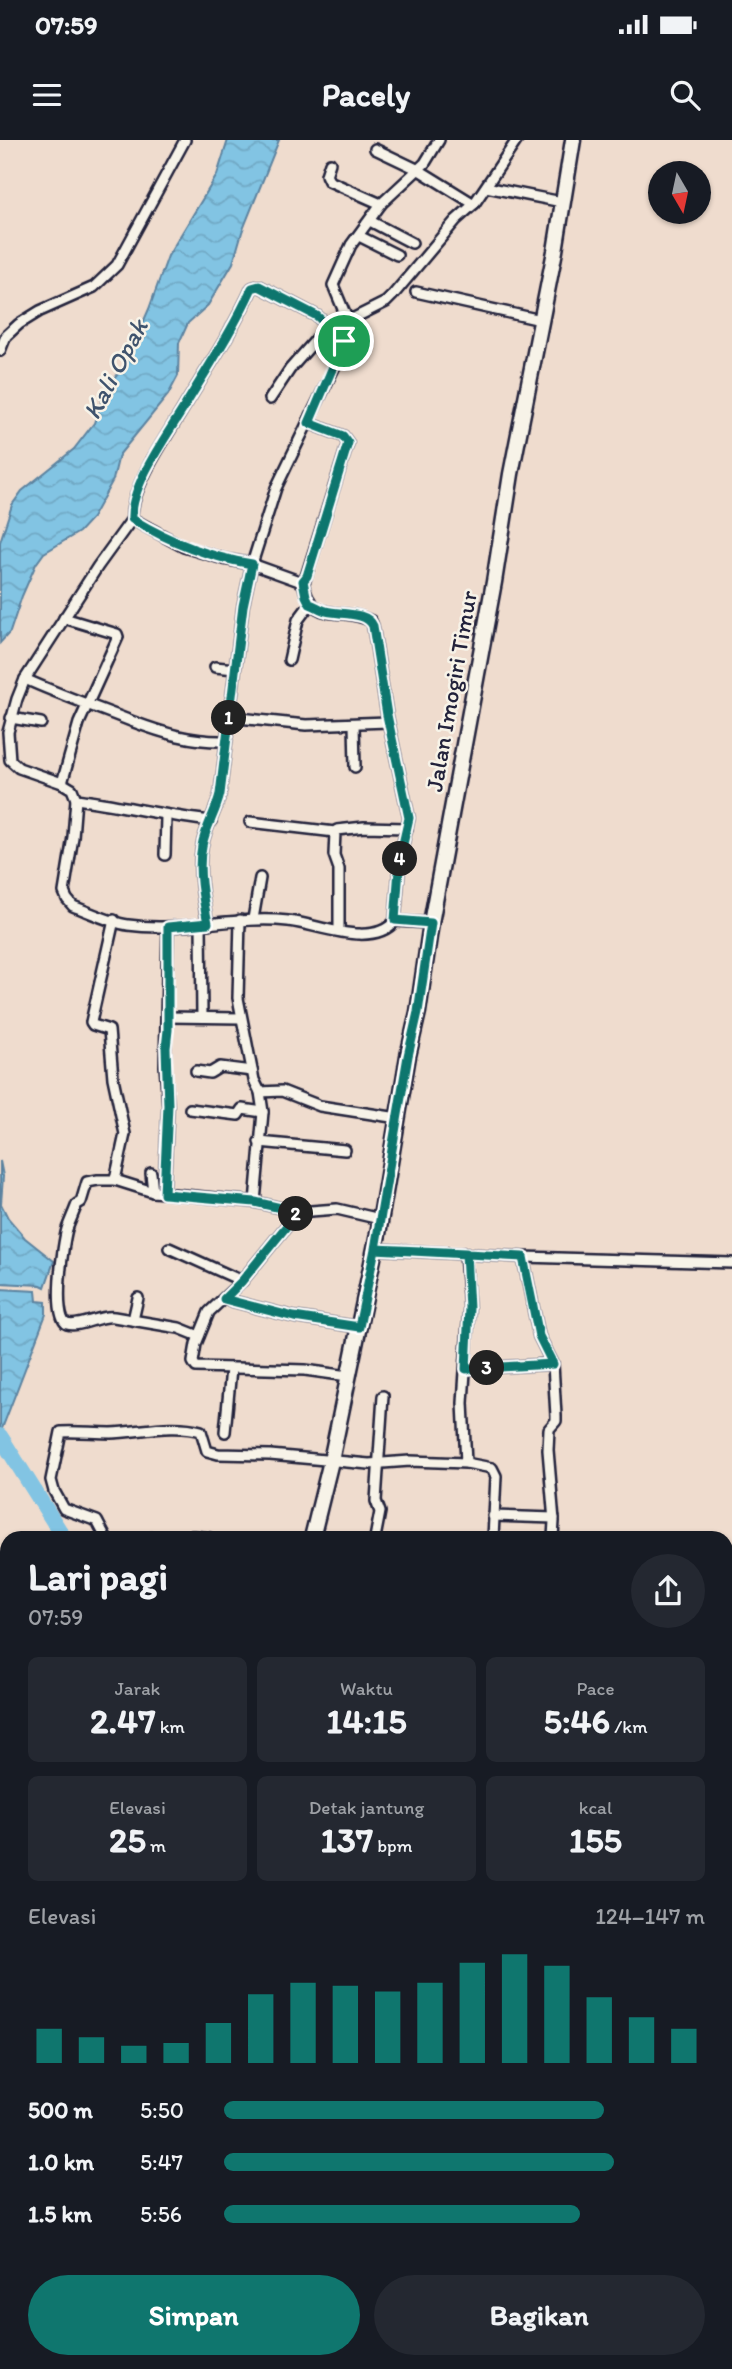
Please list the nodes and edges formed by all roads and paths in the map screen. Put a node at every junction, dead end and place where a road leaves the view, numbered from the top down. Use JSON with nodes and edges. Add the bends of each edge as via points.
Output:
{"nodes":[{"id":1,"x":185,"y":140,"type":"edge"},
{"id":2,"x":439,"y":140,"type":"edge"},
{"id":3,"x":517,"y":140,"type":"edge"},
{"id":4,"x":573,"y":140,"type":"edge"},
{"id":5,"x":375,"y":149,"type":"dead end"},
{"id":6,"x":330,"y":163,"type":"dead end"},
{"id":7,"x":419,"y":170,"type":"junction"},
{"id":8,"x":486,"y":187,"type":"junction"},
{"id":9,"x":469,"y":201,"type":"junction"},
{"id":10,"x":562,"y":202,"type":"junction"},
{"id":11,"x":381,"y":204,"type":"junction"},
{"id":12,"x":370,"y":222,"type":"junction"},
{"id":13,"x":359,"y":236,"type":"junction"},
{"id":14,"x":412,"y":243,"type":"dead end"},
{"id":15,"x":397,"y":255,"type":"dead end"},
{"id":16,"x":416,"y":292,"type":"dead end"},
{"id":17,"x":541,"y":320,"type":"junction"},
{"id":18,"x":348,"y":321,"type":"junction"},
{"id":19,"x":329,"y":329,"type":"junction"},
{"id":20,"x":344,"y":341,"type":"junction"},
{"id":21,"x":0,"y":351,"type":"edge"},
{"id":22,"x":270,"y":399,"type":"dead end"},
{"id":23,"x":309,"y":423,"type":"junction"},
{"id":24,"x":132,"y":519,"type":"junction"},
{"id":25,"x":252,"y":564,"type":"junction"},
{"id":26,"x":303,"y":581,"type":"junction"},
{"id":27,"x":310,"y":604,"type":"junction"},
{"id":28,"x":64,"y":618,"type":"junction"},
{"id":29,"x":289,"y":660,"type":"dead end"},
{"id":30,"x":215,"y":667,"type":"dead end"},
{"id":31,"x":235,"y":669,"type":"junction"},
{"id":32,"x":25,"y":679,"type":"junction"},
{"id":33,"x":86,"y":706,"type":"junction"},
{"id":34,"x":229,"y":717,"type":"junction"},
{"id":35,"x":11,"y":718,"type":"junction"},
{"id":36,"x":388,"y":722,"type":"junction"},
{"id":37,"x":41,"y":723,"type":"dead end"},
{"id":38,"x":354,"y":724,"type":"junction"},
{"id":39,"x":226,"y":741,"type":"junction"},
{"id":40,"x":355,"y":767,"type":"dead end"},
{"id":41,"x":62,"y":783,"type":"junction"},
{"id":42,"x":76,"y":799,"type":"junction"},
{"id":43,"x":166,"y":816,"type":"junction"},
{"id":44,"x":211,"y":821,"type":"junction"},
{"id":45,"x":250,"y":822,"type":"dead end"},
{"id":46,"x":408,"y":828,"type":"junction"},
{"id":47,"x":335,"y":832,"type":"junction"},
{"id":48,"x":166,"y":855,"type":"dead end"},
{"id":49,"x":260,"y":878,"type":"dead end"},
{"id":50,"x":253,"y":919,"type":"junction"},
{"id":51,"x":114,"y":920,"type":"junction"},
{"id":52,"x":240,"y":920,"type":"junction"},
{"id":53,"x":395,"y":920,"type":"junction"},
{"id":54,"x":431,"y":923,"type":"junction"},
{"id":55,"x":205,"y":924,"type":"junction"},
{"id":56,"x":168,"y":927,"type":"junction"},
{"id":57,"x":339,"y":931,"type":"junction"},
{"id":58,"x":202,"y":1016,"type":"junction"},
{"id":59,"x":168,"y":1017,"type":"junction"},
{"id":60,"x":242,"y":1018,"type":"junction"},
{"id":61,"x":197,"y":1070,"type":"dead end"},
{"id":62,"x":252,"y":1070,"type":"junction"},
{"id":63,"x":260,"y":1092,"type":"junction"},
{"id":64,"x":190,"y":1109,"type":"dead end"},
{"id":65,"x":263,"y":1112,"type":"junction"},
{"id":66,"x":398,"y":1118,"type":"junction"},
{"id":67,"x":259,"y":1142,"type":"junction"},
{"id":68,"x":345,"y":1150,"type":"dead end"},
{"id":69,"x":151,"y":1173,"type":"dead end"},
{"id":70,"x":115,"y":1180,"type":"junction"},
{"id":71,"x":153,"y":1192,"type":"junction"},
{"id":72,"x":164,"y":1194,"type":"junction"},
{"id":73,"x":255,"y":1202,"type":"junction"},
{"id":74,"x":298,"y":1212,"type":"junction"},
{"id":75,"x":380,"y":1219,"type":"junction"},
{"id":76,"x":169,"y":1248,"type":"dead end"},
{"id":77,"x":375,"y":1249,"type":"junction"},
{"id":78,"x":466,"y":1253,"type":"junction"},
{"id":79,"x":523,"y":1257,"type":"junction"},
{"id":80,"x":732,"y":1263,"type":"edge"},
{"id":81,"x":242,"y":1281,"type":"junction"},
{"id":82,"x":138,"y":1298,"type":"dead end"},
{"id":83,"x":224,"y":1299,"type":"junction"},
{"id":84,"x":133,"y":1321,"type":"junction"},
{"id":85,"x":359,"y":1327,"type":"junction"},
{"id":86,"x":199,"y":1336,"type":"junction"},
{"id":87,"x":553,"y":1364,"type":"junction"},
{"id":88,"x":231,"y":1369,"type":"junction"},
{"id":89,"x":466,"y":1369,"type":"junction"},
{"id":90,"x":348,"y":1376,"type":"junction"},
{"id":91,"x":383,"y":1396,"type":"dead end"},
{"id":92,"x":225,"y":1432,"type":"dead end"},
{"id":93,"x":331,"y":1461,"type":"junction"},
{"id":94,"x":379,"y":1463,"type":"junction"},
{"id":95,"x":466,"y":1463,"type":"junction"},
{"id":96,"x":493,"y":1516,"type":"junction"},
{"id":97,"x":554,"y":1518,"type":"junction"},
{"id":98,"x":102,"y":1531,"type":"edge"},
{"id":99,"x":314,"y":1531,"type":"edge"},
{"id":100,"x":376,"y":1531,"type":"edge"},
{"id":101,"x":493,"y":1531,"type":"edge"},
{"id":102,"x":553,"y":1531,"type":"edge"}],
"edges":[{"from":1,"to":21,"type":"street","via":[[117,265],[94,287],[19,324],[6,335]]},
{"from":2,"to":7,"type":"street"},
{"from":3,"to":8,"type":"street"},
{"from":4,"to":10,"type":"main road","name":"Jalan Imogiri Timur"},
{"from":5,"to":7,"type":"street"},
{"from":6,"to":11,"type":"street","via":[[329,181]]},
{"from":7,"to":9,"type":"street"},
{"from":7,"to":11,"type":"street"},
{"from":8,"to":9,"type":"street"},
{"from":8,"to":10,"type":"street"},
{"from":9,"to":18,"type":"street","via":[[386,302]]},
{"from":10,"to":17,"type":"main road","name":"Jalan Imogiri Timur"},
{"from":11,"to":12,"type":"street"},
{"from":12,"to":13,"type":"street"},
{"from":12,"to":14,"type":"street"},
{"from":13,"to":15,"type":"street"},
{"from":13,"to":18,"type":"street","via":[[334,282]]},
{"from":16,"to":17,"type":"street"},
{"from":17,"to":54,"type":"main road","name":"Jalan Imogiri Timur"},
{"from":18,"to":20,"type":"street"},
{"from":19,"to":20,"type":"street"},
{"from":19,"to":22,"type":"street","via":[[290,369]]},
{"from":19,"to":24,"type":"street","via":[[317,316],[259,286],[252,288],[145,473]]},
{"from":20,"to":23,"type":"street"},
{"from":23,"to":25,"type":"street","via":[[276,488]]},
{"from":23,"to":26,"type":"street","via":[[343,436],[348,443]]},
{"from":24,"to":25,"type":"street","via":[[184,547]]},
{"from":24,"to":28,"type":"street"},
{"from":25,"to":26,"type":"street"},
{"from":25,"to":31,"type":"street"},
{"from":26,"to":27,"type":"street"},
{"from":27,"to":29,"type":"street","via":[[298,620]]},
{"from":27,"to":36,"type":"street","via":[[371,621]]},
{"from":28,"to":32,"type":"street"},
{"from":28,"to":33,"type":"street","via":[[118,637]]},
{"from":30,"to":31,"type":"street"},
{"from":31,"to":34,"type":"street"},
{"from":32,"to":33,"type":"street"},
{"from":32,"to":35,"type":"street"},
{"from":33,"to":39,"type":"street","via":[[191,741]]},
{"from":33,"to":41,"type":"street"},
{"from":34,"to":38,"type":"street","via":[[306,725]]},
{"from":34,"to":39,"type":"street"},
{"from":35,"to":37,"type":"street"},
{"from":35,"to":41,"type":"street","via":[[10,760],[19,768]]},
{"from":36,"to":38,"type":"street"},
{"from":36,"to":46,"type":"street"},
{"from":38,"to":40,"type":"street"},
{"from":39,"to":44,"type":"street","via":[[220,794]]},
{"from":41,"to":42,"type":"street","via":[[72,789]]},
{"from":42,"to":43,"type":"street"},
{"from":42,"to":51,"type":"street","via":[[64,891],[73,906]]},
{"from":43,"to":44,"type":"street"},
{"from":43,"to":48,"type":"street"},
{"from":44,"to":55,"type":"street","via":[[202,846]]},
{"from":45,"to":47,"type":"street"},
{"from":46,"to":47,"type":"street"},
{"from":46,"to":53,"type":"street","via":[[400,857]]},
{"from":47,"to":57,"type":"street"},
{"from":49,"to":50,"type":"street"},
{"from":50,"to":52,"type":"street"},
{"from":50,"to":57,"type":"street"},
{"from":51,"to":56,"type":"street"},
{"from":51,"to":70,"type":"street","via":[[90,1022],[111,1033],[113,1078],[125,1134]]},
{"from":52,"to":55,"type":"street"},
{"from":52,"to":60,"type":"street","via":[[237,980]]},
{"from":53,"to":54,"type":"street"},
{"from":53,"to":57,"type":"street","via":[[378,933]]},
{"from":54,"to":66,"type":"main road","name":"Jalan Imogiri Timur"},
{"from":55,"to":56,"type":"street"},
{"from":55,"to":58,"type":"street"},
{"from":56,"to":59,"type":"street"},
{"from":58,"to":59,"type":"street"},
{"from":58,"to":60,"type":"street"},
{"from":59,"to":72,"type":"street"},
{"from":60,"to":62,"type":"street"},
{"from":61,"to":62,"type":"street"},
{"from":62,"to":63,"type":"street"},
{"from":63,"to":65,"type":"street"},
{"from":63,"to":66,"type":"street","via":[[282,1091],[320,1106]]},
{"from":64,"to":65,"type":"street","via":[[238,1115],[244,1109]]},
{"from":65,"to":67,"type":"street"},
{"from":66,"to":75,"type":"main road","name":"Jalan Imogiri Timur"},
{"from":67,"to":68,"type":"street"},
{"from":67,"to":73,"type":"street"},
{"from":69,"to":71,"type":"street"},
{"from":70,"to":71,"type":"street"},
{"from":70,"to":84,"type":"street","via":[[91,1180],[84,1188],[66,1231],[58,1301],[66,1324],[105,1316]]},
{"from":71,"to":72,"type":"street"},
{"from":72,"to":73,"type":"street"},
{"from":73,"to":74,"type":"street"},
{"from":74,"to":75,"type":"street","via":[[337,1209]]},
{"from":74,"to":81,"type":"street"},
{"from":75,"to":77,"type":"main road","name":"Jalan Imogiri Timur"},
{"from":76,"to":81,"type":"street"},
{"from":77,"to":78,"type":"street"},
{"from":77,"to":85,"type":"main road","name":"Jalan Imogiri Timur"},
{"from":78,"to":79,"type":"street"},
{"from":78,"to":89,"type":"street"},
{"from":79,"to":80,"type":"street"},
{"from":79,"to":87,"type":"street","via":[[539,1336]]},
{"from":81,"to":83,"type":"street"},
{"from":82,"to":84,"type":"street"},
{"from":83,"to":85,"type":"street"},
{"from":83,"to":86,"type":"street","via":[[209,1312]]},
{"from":84,"to":86,"type":"street"},
{"from":85,"to":90,"type":"main road","name":"Jalan Imogiri Timur"},
{"from":86,"to":88,"type":"street","via":[[194,1365]]},
{"from":87,"to":89,"type":"street"},
{"from":87,"to":97,"type":"street","via":[[556,1421],[550,1429],[548,1450]]},
{"from":88,"to":90,"type":"street"},
{"from":88,"to":92,"type":"street"},
{"from":89,"to":95,"type":"street"},
{"from":90,"to":93,"type":"main road","name":"Jalan Imogiri Timur"},
{"from":91,"to":94,"type":"street"},
{"from":93,"to":94,"type":"street"},
{"from":93,"to":98,"type":"street","via":[[213,1453],[195,1430],[61,1432],[51,1480],[54,1491],[64,1508],[97,1521]]},
{"from":93,"to":99,"type":"main road","name":"Jalan Imogiri Timur"},
{"from":94,"to":95,"type":"street"},
{"from":94,"to":100,"type":"street"},
{"from":95,"to":96,"type":"street","via":[[494,1470]]},
{"from":96,"to":97,"type":"street"},
{"from":96,"to":101,"type":"street"},
{"from":97,"to":102,"type":"street"}]}
